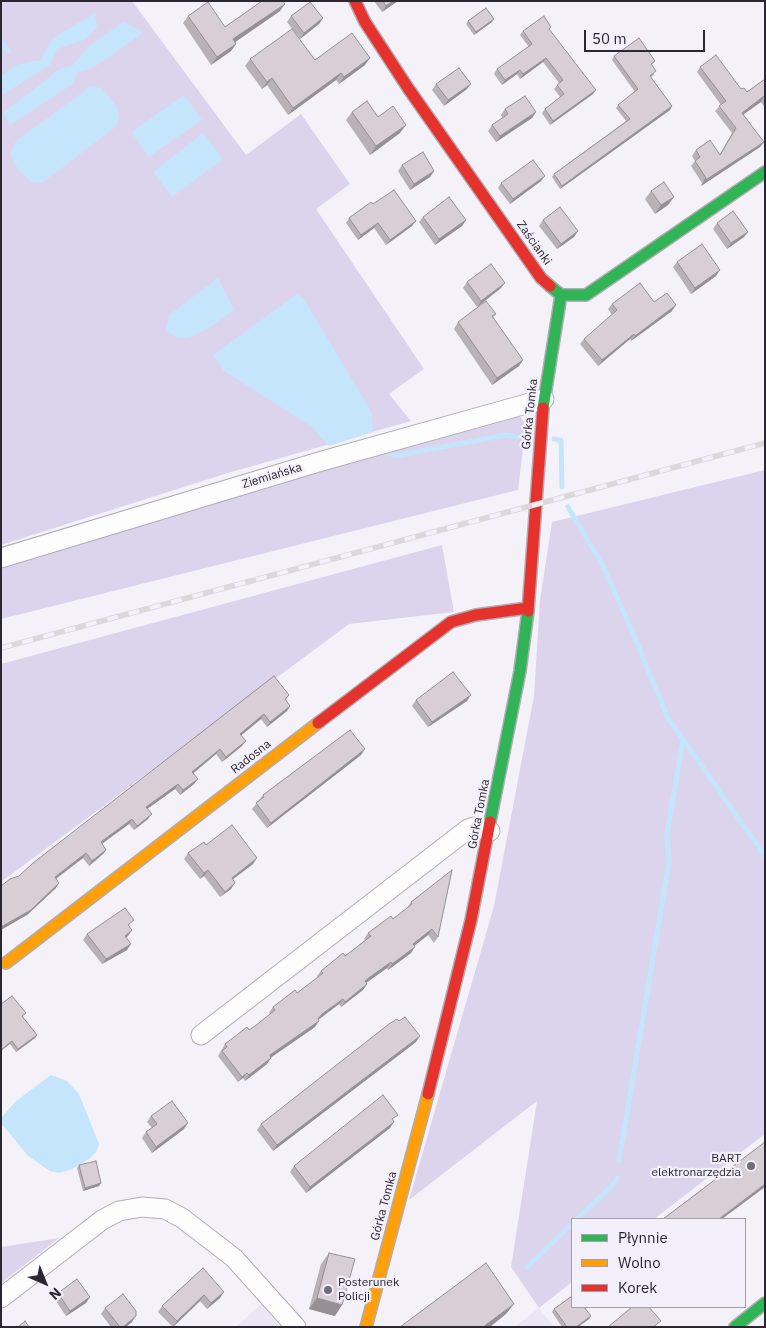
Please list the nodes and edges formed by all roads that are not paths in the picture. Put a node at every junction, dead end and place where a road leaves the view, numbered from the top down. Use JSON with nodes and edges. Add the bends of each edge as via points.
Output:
{"nodes":[{"id":1,"x":355,"y":1,"type":"edge"},
{"id":2,"x":765,"y":172,"type":"edge"},
{"id":3,"x":561,"y":295,"type":"junction"},
{"id":4,"x":544,"y":399,"type":"junction"},
{"id":5,"x":1,"y":558,"type":"edge"},
{"id":6,"x":528,"y":608,"type":"junction"},
{"id":7,"x":490,"y":831,"type":"junction"},
{"id":8,"x":6,"y":963,"type":"dead end"},
{"id":9,"x":201,"y":1035,"type":"dead end"},
{"id":10,"x":1,"y":1298,"type":"edge"},
{"id":11,"x":765,"y":1303,"type":"edge"},
{"id":12,"x":296,"y":1327,"type":"edge"},
{"id":13,"x":366,"y":1327,"type":"edge"},
{"id":14,"x":735,"y":1327,"type":"edge"}],
"edges":[{"from":1,"to":3,"type":"street","name":"Zaścianki","via":[[408,88],[541,278]]},
{"from":2,"to":3,"type":"street","via":[[586,295]]},
{"from":3,"to":4,"type":"street","name":"Górka Tomka"},
{"from":4,"to":5,"type":"street","name":"Ziemiańska","via":[[322,461]]},
{"from":4,"to":6,"type":"street","name":"Górka Tomka"},
{"from":6,"to":7,"type":"street","name":"Górka Tomka","via":[[520,671]]},
{"from":6,"to":8,"type":"street","name":"Radosna","via":[[476,615],[451,622],[433,634]]},
{"from":7,"to":9,"type":"street","via":[[474,827],[468,829]]},
{"from":7,"to":13,"type":"street","name":"Górka Tomka","via":[[415,1145]]},
{"from":10,"to":12,"type":"street","via":[[102,1220],[119,1211],[142,1207],[165,1209],[182,1218],[234,1258]]},
{"from":11,"to":14,"type":"street"}]}
